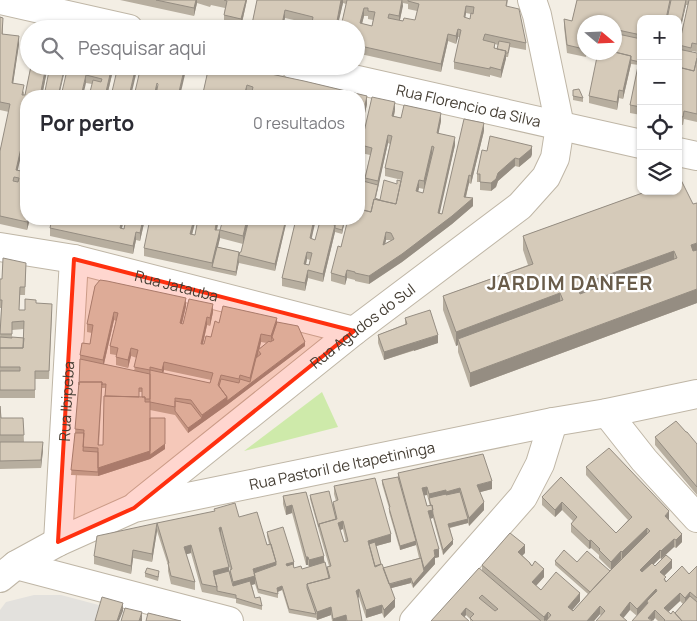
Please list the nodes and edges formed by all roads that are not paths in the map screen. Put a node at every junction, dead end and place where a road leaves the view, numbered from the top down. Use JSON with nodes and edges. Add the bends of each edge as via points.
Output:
{"nodes":[{"id":1,"x":1,"y":0,"type":"edge"},
{"id":2,"x":532,"y":0,"type":"edge"},
{"id":3,"x":89,"y":20,"type":"edge"},
{"id":4,"x":335,"y":75,"type":"edge"},
{"id":5,"x":560,"y":126,"type":"junction"},
{"id":6,"x":637,"y":143,"type":"edge"},
{"id":7,"x":682,"y":153,"type":"edge"},
{"id":8,"x":697,"y":156,"type":"edge"},
{"id":9,"x":0,"y":247,"type":"edge"},
{"id":10,"x":74,"y":259,"type":"junction"},
{"id":11,"x":354,"y":330,"type":"junction"},
{"id":12,"x":697,"y":394,"type":"edge"},
{"id":13,"x":607,"y":413,"type":"junction"},
{"id":14,"x":552,"y":422,"type":"junction"},
{"id":15,"x":134,"y":508,"type":"junction"},
{"id":16,"x":697,"y":518,"type":"edge"},
{"id":17,"x":58,"y":542,"type":"junction"},
{"id":18,"x":8,"y":572,"type":"edge"},
{"id":19,"x":229,"y":621,"type":"edge"},
{"id":20,"x":414,"y":621,"type":"edge"}],
"edges":[{"from":1,"to":3,"type":"street"},
{"from":2,"to":5,"type":"street"},
{"from":4,"to":5,"type":"street","name":"Rua Florencio da Silva"},
{"from":5,"to":6,"type":"street","name":"Rua Florencio da Silva"},
{"from":5,"to":11,"type":"street","name":"Rua Agudos do Sul","via":[[555,158],[546,177],[520,206]]},
{"from":7,"to":8,"type":"street"},
{"from":9,"to":10,"type":"street","name":"Rua Jatauba"},
{"from":10,"to":11,"type":"street","name":"Rua Jatauba"},
{"from":10,"to":17,"type":"street","name":"Rua Ibipeba"},
{"from":11,"to":15,"type":"street","name":"Rua Agudos do Sul"},
{"from":12,"to":13,"type":"street","name":"Rua Pastoril de Itapetininga"},
{"from":13,"to":14,"type":"street","name":"Rua Pastoril de Itapetininga"},
{"from":13,"to":16,"type":"street"},
{"from":14,"to":15,"type":"street","name":"Rua Pastoril de Itapetininga"},
{"from":14,"to":20,"type":"street","via":[[540,464],[523,498]]},
{"from":15,"to":17,"type":"street","name":"Rua Pastoril de Itapetininga"},
{"from":17,"to":18,"type":"street","name":"Rua Pastoril de Itapetininga"},
{"from":18,"to":19,"type":"street"}]}
